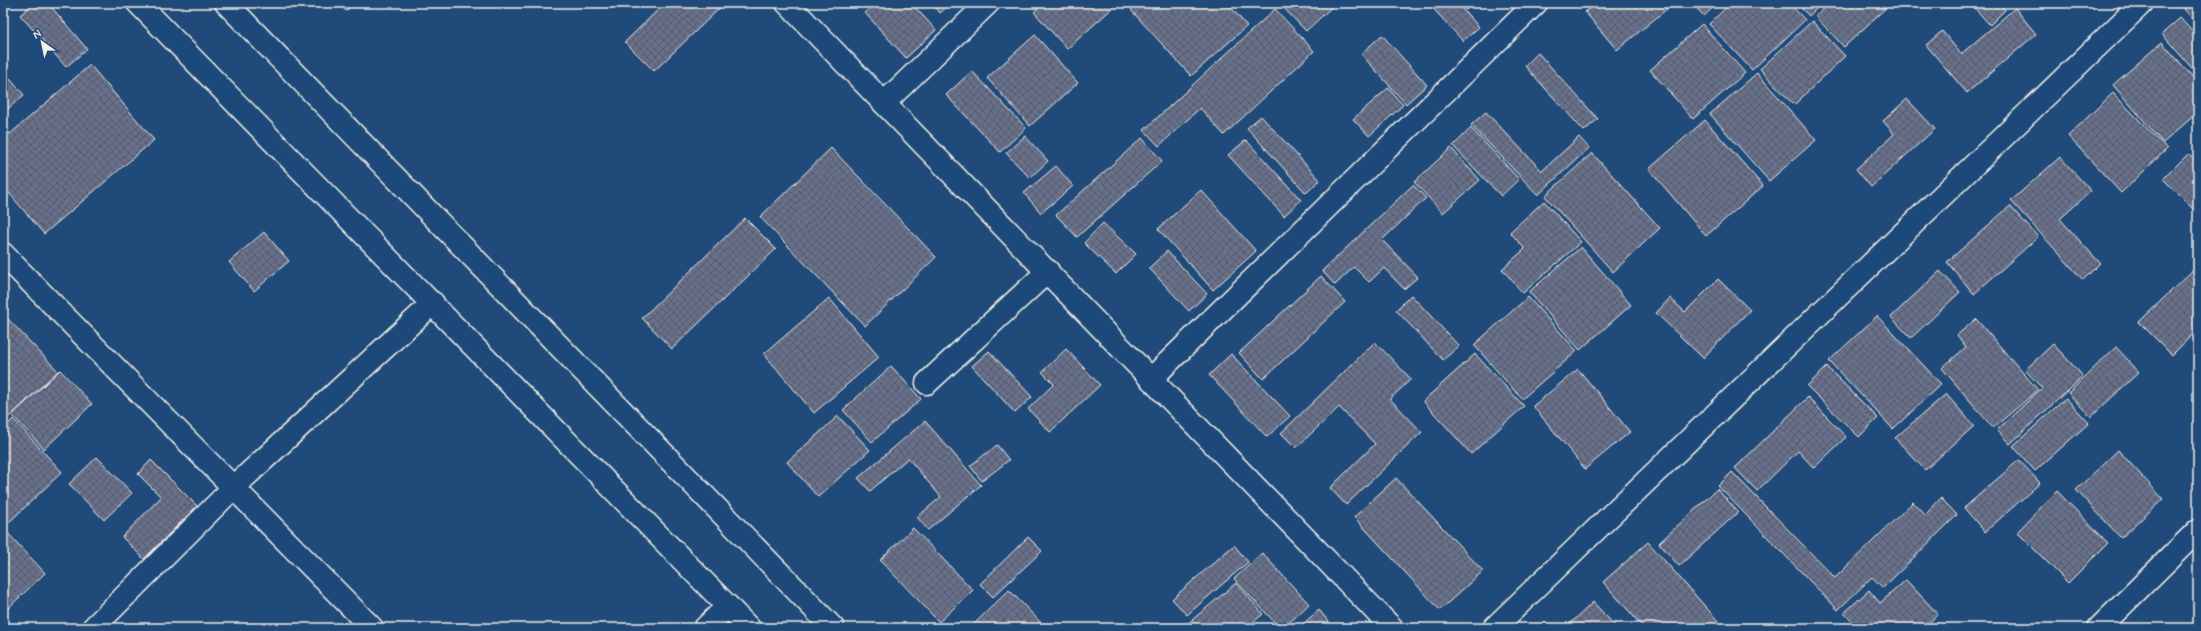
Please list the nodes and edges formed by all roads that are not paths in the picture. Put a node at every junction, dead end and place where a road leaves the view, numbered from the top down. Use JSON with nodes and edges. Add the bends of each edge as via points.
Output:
{"nodes":[{"id":1,"x":138,"y":3,"type":"edge"},
{"id":2,"x":226,"y":3,"type":"edge"},
{"id":3,"x":787,"y":3,"type":"edge"},
{"id":4,"x":988,"y":3,"type":"edge"},
{"id":5,"x":1536,"y":3,"type":"edge"},
{"id":6,"x":2142,"y":3,"type":"edge"},
{"id":7,"x":884,"y":103,"type":"junction"},
{"id":8,"x":3,"y":254,"type":"edge"},
{"id":9,"x":1048,"y":271,"type":"junction"},
{"id":10,"x":433,"y":303,"type":"junction"},
{"id":11,"x":1151,"y":379,"type":"junction"},
{"id":12,"x":927,"y":383,"type":"dead end"},
{"id":13,"x":234,"y":487,"type":"junction"},
{"id":14,"x":2198,"y":530,"type":"edge"},
{"id":15,"x":728,"y":606,"type":"junction"},
{"id":16,"x":93,"y":628,"type":"edge"},
{"id":17,"x":372,"y":628,"type":"edge"},
{"id":18,"x":705,"y":628,"type":"edge"},
{"id":19,"x":749,"y":628,"type":"edge"},
{"id":20,"x":833,"y":628,"type":"edge"},
{"id":21,"x":1392,"y":628,"type":"edge"},
{"id":22,"x":1494,"y":628,"type":"edge"},
{"id":23,"x":2099,"y":628,"type":"edge"}],
"edges":[{"from":1,"to":10,"type":"street"},
{"from":2,"to":20,"type":"street"},
{"from":3,"to":7,"type":"street"},
{"from":4,"to":7,"type":"street"},
{"from":5,"to":11,"type":"street"},
{"from":6,"to":22,"type":"street"},
{"from":7,"to":9,"type":"street"},
{"from":8,"to":13,"type":"street"},
{"from":9,"to":11,"type":"street"},
{"from":9,"to":12,"type":"street"},
{"from":10,"to":13,"type":"street"},
{"from":10,"to":15,"type":"street"},
{"from":11,"to":21,"type":"street"},
{"from":13,"to":16,"type":"street"},
{"from":13,"to":17,"type":"street"},
{"from":14,"to":23,"type":"street"},
{"from":15,"to":18,"type":"street"},
{"from":15,"to":19,"type":"street"}]}
